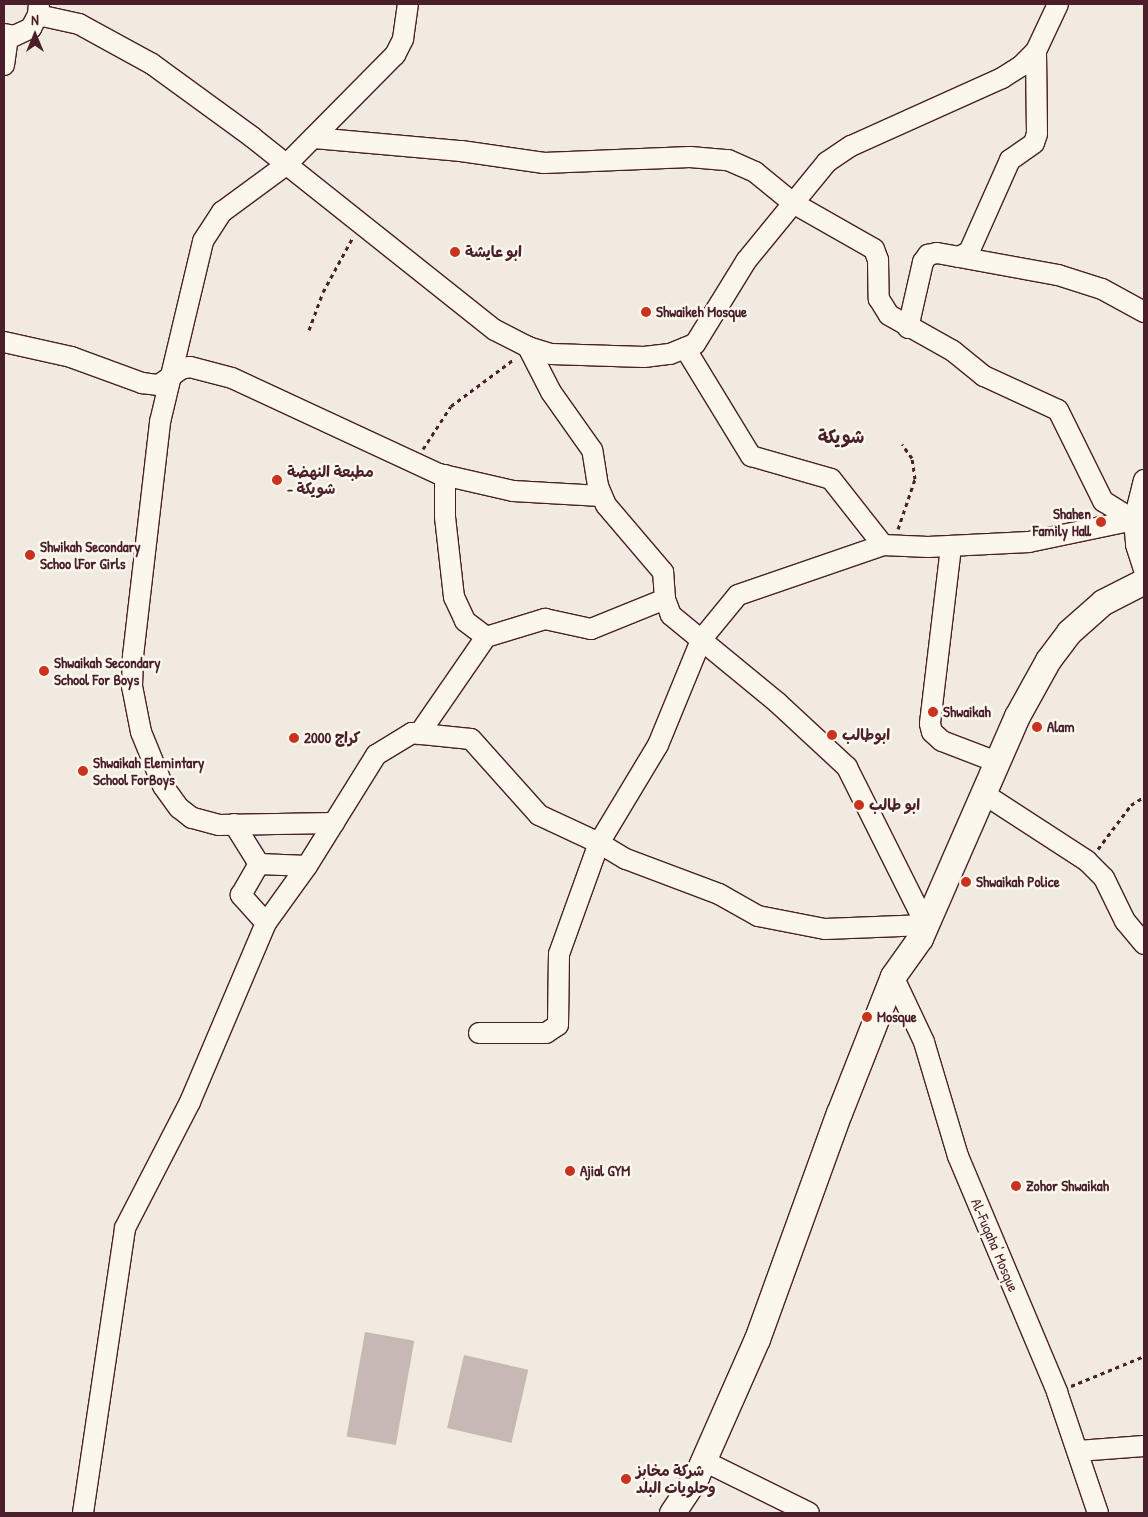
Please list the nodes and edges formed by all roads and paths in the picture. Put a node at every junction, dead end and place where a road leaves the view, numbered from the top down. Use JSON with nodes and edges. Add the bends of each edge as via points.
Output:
{"nodes":[{"id":1,"x":408,"y":4,"type":"edge"},
{"id":2,"x":1058,"y":4,"type":"edge"},
{"id":3,"x":38,"y":9,"type":"edge"},
{"id":4,"x":6,"y":35,"type":"edge"},
{"id":5,"x":1036,"y":51,"type":"junction"},
{"id":6,"x":4,"y":65,"type":"edge"},
{"id":7,"x":314,"y":138,"type":"junction"},
{"id":8,"x":286,"y":164,"type":"junction"},
{"id":9,"x":793,"y":203,"type":"junction"},
{"id":10,"x":360,"y":225,"type":"junction"},
{"id":11,"x":959,"y":257,"type":"junction"},
{"id":12,"x":1144,"y":312,"type":"edge"},
{"id":13,"x":908,"y":328,"type":"junction"},
{"id":14,"x":309,"y":330,"type":"dead end"},
{"id":15,"x":4,"y":342,"type":"edge"},
{"id":16,"x":528,"y":347,"type":"junction"},
{"id":17,"x":685,"y":348,"type":"junction"},
{"id":18,"x":169,"y":380,"type":"junction"},
{"id":19,"x":902,"y":444,"type":"dead end"},
{"id":20,"x":415,"y":463,"type":"junction"},
{"id":21,"x":445,"y":476,"type":"junction"},
{"id":22,"x":1144,"y":480,"type":"edge"},
{"id":23,"x":601,"y":496,"type":"junction"},
{"id":24,"x":1134,"y":520,"type":"junction"},
{"id":25,"x":887,"y":545,"type":"junction"},
{"id":26,"x":951,"y":547,"type":"junction"},
{"id":27,"x":1144,"y":570,"type":"edge"},
{"id":28,"x":1144,"y":581,"type":"edge"},
{"id":29,"x":665,"y":598,"type":"junction"},
{"id":30,"x":486,"y":637,"type":"junction"},
{"id":31,"x":701,"y":640,"type":"junction"},
{"id":32,"x":420,"y":734,"type":"junction"},
{"id":33,"x":997,"y":762,"type":"junction"},
{"id":34,"x":984,"y":794,"type":"junction"},
{"id":35,"x":1144,"y":797,"type":"edge"},
{"id":36,"x":334,"y":823,"type":"junction"},
{"id":37,"x":234,"y":824,"type":"junction"},
{"id":38,"x":599,"y":843,"type":"junction"},
{"id":39,"x":1087,"y":861,"type":"junction"},
{"id":40,"x":259,"y":864,"type":"junction"},
{"id":41,"x":308,"y":866,"type":"junction"},
{"id":42,"x":266,"y":923,"type":"junction"},
{"id":43,"x":926,"y":925,"type":"junction"},
{"id":44,"x":1144,"y":944,"type":"edge"},
{"id":45,"x":893,"y":976,"type":"junction"},
{"id":46,"x":479,"y":1033,"type":"dead end"},
{"id":47,"x":1144,"y":1356,"type":"edge"},
{"id":48,"x":1057,"y":1392,"type":"junction"},
{"id":49,"x":1144,"y":1446,"type":"edge"},
{"id":50,"x":1078,"y":1451,"type":"junction"},
{"id":51,"x":704,"y":1461,"type":"junction"},
{"id":52,"x":83,"y":1513,"type":"edge"},
{"id":53,"x":672,"y":1513,"type":"edge"},
{"id":54,"x":809,"y":1513,"type":"edge"},
{"id":55,"x":1098,"y":1513,"type":"edge"}],
"edges":[{"from":1,"to":7,"type":"street","via":[[403,39],[395,55]]},
{"from":2,"to":5,"type":"street"},
{"from":3,"to":4,"type":"street","via":[[35,24],[23,33]]},
{"from":3,"to":8,"type":"street","via":[[78,24],[152,64]]},
{"from":4,"to":6,"type":"street"},
{"from":5,"to":9,"type":"street","via":[[1002,78],[851,146],[828,162]]},
{"from":5,"to":11,"type":"street","via":[[1037,134],[1034,143],[1010,160],[969,252]]},
{"from":7,"to":8,"type":"street"},
{"from":7,"to":9,"type":"street","via":[[460,151],[544,163],[690,158],[728,160],[755,172]]},
{"from":8,"to":10,"type":"street"},
{"from":8,"to":18,"type":"street","via":[[222,212],[207,231]]},
{"from":9,"to":13,"type":"street","via":[[874,249],[878,260],[879,298],[889,315]]},
{"from":9,"to":17,"type":"street","via":[[746,261],[695,344]]},
{"from":10,"to":14,"type":"path","via":[[324,292]]},
{"from":10,"to":16,"type":"street","via":[[495,330]]},
{"from":11,"to":12,"type":"street","via":[[1030,268],[1080,281]]},
{"from":11,"to":13,"type":"street","via":[[937,253],[928,255],[923,262]]},
{"from":13,"to":24,"type":"street","via":[[952,351],[984,376],[1058,410],[1103,501]]},
{"from":15,"to":18,"type":"street","via":[[71,357],[142,384]]},
{"from":16,"to":17,"type":"street","via":[[551,354],[644,357],[670,354]]},
{"from":16,"to":20,"type":"path","via":[[492,378],[451,406]]},
{"from":16,"to":23,"type":"street","via":[[551,392],[592,450]]},
{"from":17,"to":25,"type":"street","via":[[751,456],[831,479]]},
{"from":18,"to":20,"type":"street","via":[[182,369],[190,367],[232,378]]},
{"from":18,"to":37,"type":"street","via":[[160,422],[133,656],[134,704],[141,732],[170,797],[192,818],[219,825]]},
{"from":19,"to":25,"type":"path","via":[[912,458],[915,479],[906,512]]},
{"from":20,"to":21,"type":"street"},
{"from":21,"to":23,"type":"street","via":[[513,491]]},
{"from":21,"to":30,"type":"street","via":[[445,517],[454,598],[465,621]]},
{"from":22,"to":24,"type":"street"},
{"from":23,"to":29,"type":"street","via":[[659,565],[666,581]]},
{"from":24,"to":26,"type":"street","via":[[1029,542]]},
{"from":24,"to":27,"type":"street","via":[[1136,545]]},
{"from":25,"to":26,"type":"street"},
{"from":25,"to":31,"type":"street","via":[[738,595]]},
{"from":26,"to":33,"type":"street","via":[[930,724],[932,732],[942,741]]},
{"from":28,"to":33,"type":"main road","via":[[1103,602],[1061,642],[1017,716]]},
{"from":29,"to":30,"type":"street","via":[[591,628],[545,619]]},
{"from":29,"to":31,"type":"street","via":[[671,615]]},
{"from":30,"to":32,"type":"street"},
{"from":31,"to":38,"type":"street","via":[[658,744]]},
{"from":31,"to":43,"type":"street","via":[[778,703],[847,767]]},
{"from":32,"to":36,"type":"street","via":[[412,733],[376,755]]},
{"from":32,"to":38,"type":"street","via":[[470,739],[539,815]]},
{"from":33,"to":34,"type":"main road"},
{"from":34,"to":39,"type":"street"},
{"from":34,"to":43,"type":"main road"},
{"from":35,"to":39,"type":"path","via":[[1131,805]]},
{"from":36,"to":37,"type":"street"},
{"from":36,"to":41,"type":"street"},
{"from":37,"to":40,"type":"street"},
{"from":38,"to":43,"type":"street","via":[[626,859],[719,894],[758,916],[826,929]]},
{"from":38,"to":46,"type":"street","via":[[560,954],[558,1025],[546,1033]]},
{"from":39,"to":44,"type":"street","via":[[1104,878],[1125,921]]},
{"from":40,"to":41,"type":"street"},
{"from":40,"to":42,"type":"street","via":[[241,895]]},
{"from":41,"to":42,"type":"street"},
{"from":42,"to":52,"type":"street","via":[[190,1102],[125,1228]]},
{"from":43,"to":45,"type":"main road"},
{"from":45,"to":48,"type":"street","name":"Al-Fuqaha' Mosque","via":[[924,1042],[958,1156]]},
{"from":45,"to":51,"type":"main road","via":[[839,1113],[761,1330]]},
{"from":47,"to":48,"type":"path"},
{"from":48,"to":50,"type":"street","name":"Al-Fuqaha' Mosque"},
{"from":49,"to":50,"type":"street"},
{"from":50,"to":55,"type":"street","name":"Al-Fuqaha' Mosque"},
{"from":51,"to":53,"type":"main road"},
{"from":51,"to":54,"type":"street"}]}
